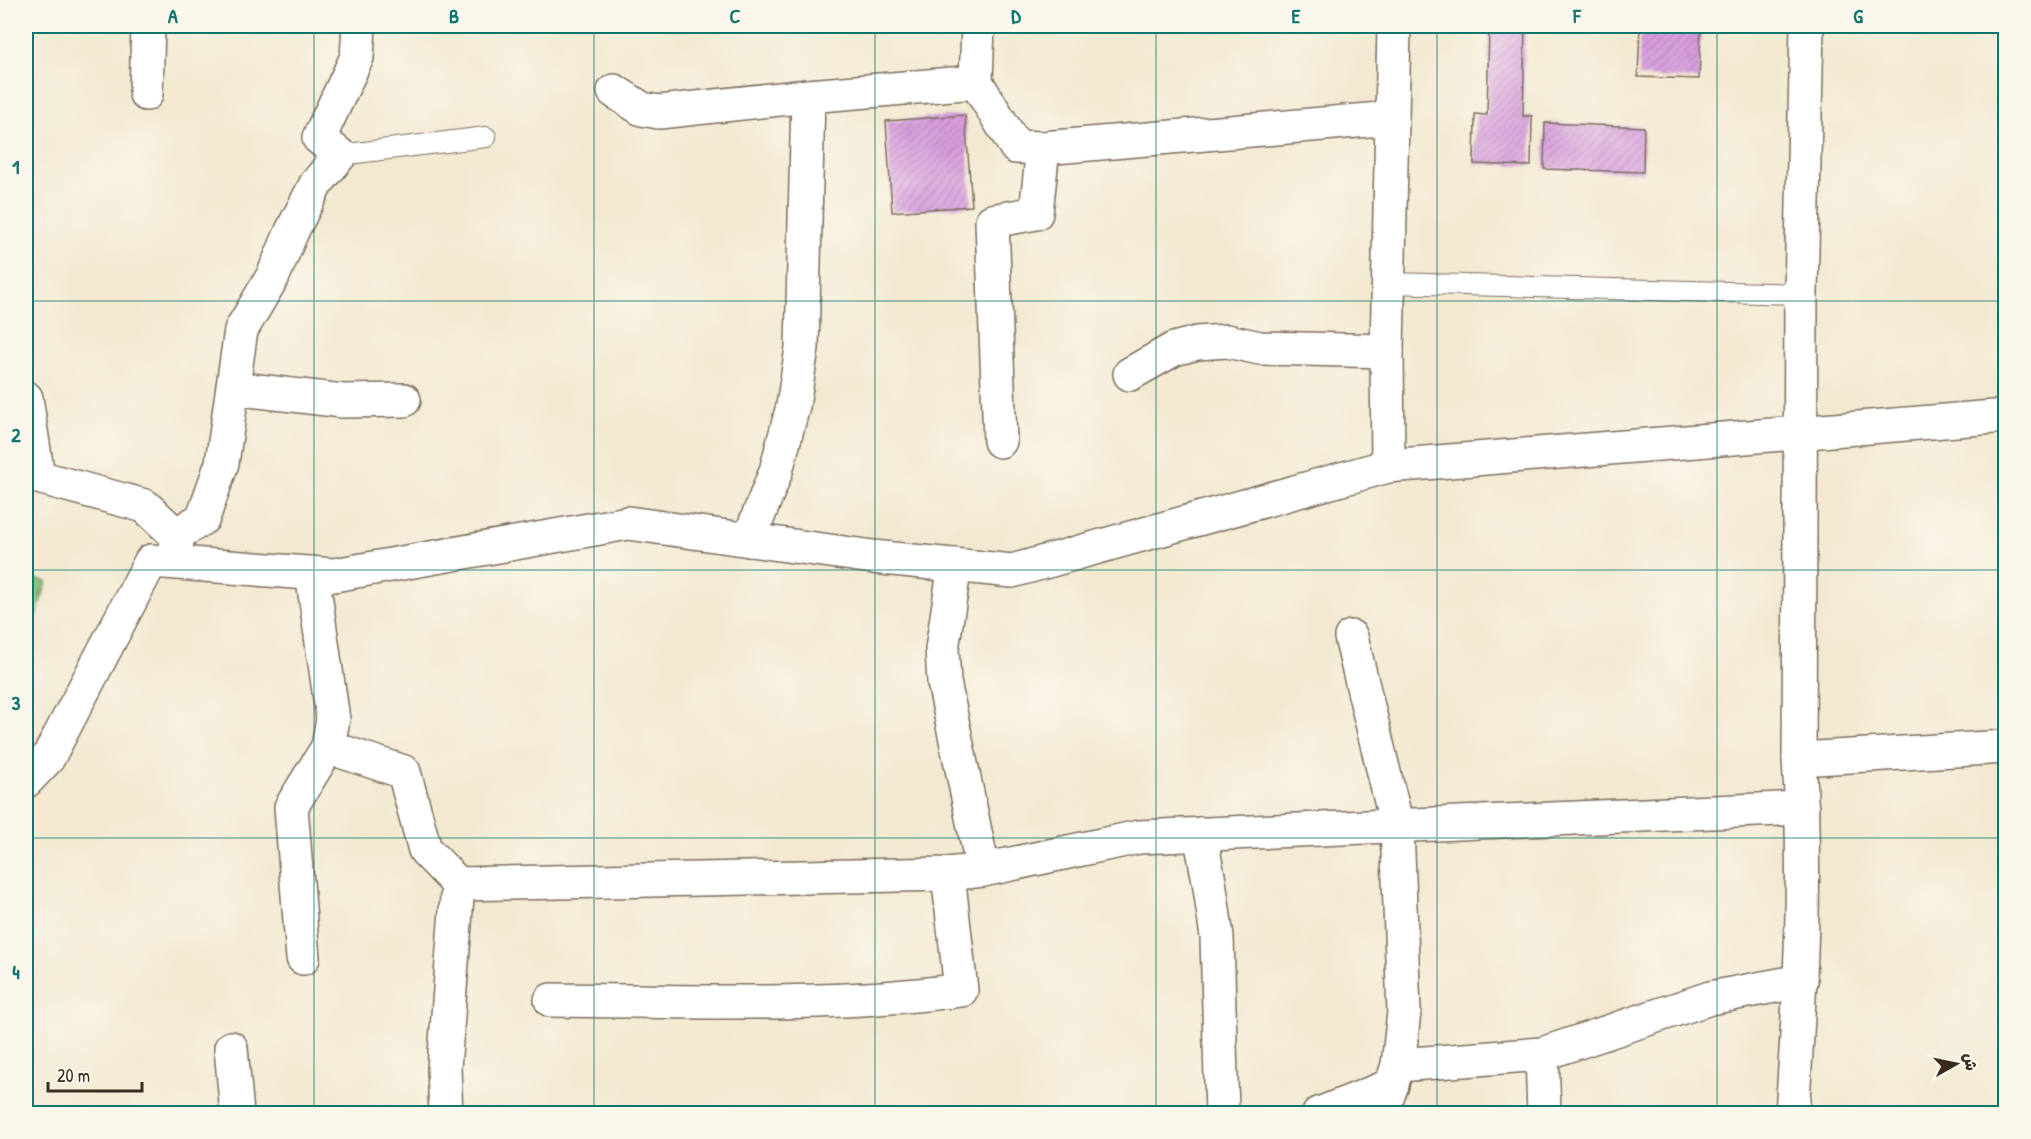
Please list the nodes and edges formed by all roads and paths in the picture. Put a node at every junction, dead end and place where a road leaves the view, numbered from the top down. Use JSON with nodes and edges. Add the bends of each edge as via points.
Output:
{"nodes":[{"id":1,"x":148,"y":26,"type":"edge"},
{"id":2,"x":359,"y":26,"type":"edge"},
{"id":3,"x":978,"y":26,"type":"edge"},
{"id":4,"x":1394,"y":26,"type":"edge"},
{"id":5,"x":1807,"y":26,"type":"edge"},
{"id":6,"x":976,"y":82,"type":"junction"},
{"id":7,"x":614,"y":91,"type":"dead end"},
{"id":8,"x":146,"y":94,"type":"dead end"},
{"id":9,"x":808,"y":96,"type":"junction"},
{"id":10,"x":1392,"y":118,"type":"junction"},
{"id":11,"x":486,"y":137,"type":"dead end"},
{"id":12,"x":1043,"y":148,"type":"junction"},
{"id":13,"x":340,"y":155,"type":"junction"},
{"id":14,"x":1388,"y":283,"type":"junction"},
{"id":15,"x":1801,"y":294,"type":"junction"},
{"id":16,"x":1387,"y":351,"type":"junction"},
{"id":17,"x":1130,"y":374,"type":"dead end"},
{"id":18,"x":233,"y":388,"type":"junction"},
{"id":19,"x":26,"y":398,"type":"edge"},
{"id":20,"x":404,"y":400,"type":"dead end"},
{"id":21,"x":2006,"y":416,"type":"edge"},
{"id":22,"x":1801,"y":433,"type":"junction"},
{"id":23,"x":1000,"y":441,"type":"dead end"},
{"id":24,"x":1388,"y":466,"type":"junction"},
{"id":25,"x":749,"y":540,"type":"junction"},
{"id":26,"x":176,"y":549,"type":"junction"},
{"id":27,"x":955,"y":565,"type":"junction"},
{"id":28,"x":312,"y":573,"type":"junction"},
{"id":29,"x":1352,"y":637,"type":"dead end"},
{"id":30,"x":328,"y":747,"type":"junction"},
{"id":31,"x":2006,"y":747,"type":"edge"},
{"id":32,"x":1798,"y":759,"type":"junction"},
{"id":33,"x":26,"y":781,"type":"edge"},
{"id":34,"x":1802,"y":808,"type":"junction"},
{"id":35,"x":1397,"y":826,"type":"junction"},
{"id":36,"x":1200,"y":834,"type":"junction"},
{"id":37,"x":983,"y":870,"type":"junction"},
{"id":38,"x":948,"y":874,"type":"junction"},
{"id":39,"x":458,"y":884,"type":"junction"},
{"id":40,"x":303,"y":958,"type":"dead end"},
{"id":41,"x":1801,"y":981,"type":"junction"},
{"id":42,"x":551,"y":1000,"type":"dead end"},
{"id":43,"x":231,"y":1048,"type":"dead end"},
{"id":44,"x":1542,"y":1054,"type":"junction"},
{"id":45,"x":1391,"y":1088,"type":"edge"},
{"id":46,"x":237,"y":1113,"type":"edge"},
{"id":47,"x":446,"y":1113,"type":"edge"},
{"id":48,"x":1222,"y":1113,"type":"edge"},
{"id":49,"x":1319,"y":1113,"type":"edge"},
{"id":50,"x":1544,"y":1113,"type":"edge"},
{"id":51,"x":1792,"y":1113,"type":"edge"}],
"edges":[{"from":1,"to":8,"type":"street"},
{"from":2,"to":13,"type":"street","via":[[357,57],[319,138]]},
{"from":3,"to":6,"type":"street"},
{"from":4,"to":10,"type":"street"},
{"from":5,"to":15,"type":"street"},
{"from":6,"to":9,"type":"street"},
{"from":6,"to":12,"type":"street","via":[[1016,147]]},
{"from":7,"to":9,"type":"street","via":[[642,109],[659,112]]},
{"from":9,"to":25,"type":"street","via":[[802,348],[793,406],[776,471]]},
{"from":10,"to":12,"type":"street"},
{"from":10,"to":14,"type":"street"},
{"from":11,"to":13,"type":"lane"},
{"from":12,"to":23,"type":"street","via":[[1036,213],[992,221]]},
{"from":13,"to":18,"type":"street","via":[[316,184],[273,276],[241,330]]},
{"from":14,"to":15,"type":"lane"},
{"from":14,"to":16,"type":"street"},
{"from":15,"to":22,"type":"street"},
{"from":16,"to":17,"type":"street","via":[[1260,348],[1227,341],[1197,343],[1174,349]]},
{"from":16,"to":24,"type":"street"},
{"from":18,"to":20,"type":"street","via":[[344,401]]},
{"from":18,"to":26,"type":"street","via":[[222,463],[203,518]]},
{"from":19,"to":26,"type":"street","via":[[38,477],[145,506]]},
{"from":21,"to":22,"type":"street"},
{"from":22,"to":24,"type":"street"},
{"from":22,"to":32,"type":"street"},
{"from":24,"to":27,"type":"street","via":[[1012,571]]},
{"from":25,"to":27,"type":"street"},
{"from":25,"to":28,"type":"street","via":[[628,523],[334,574]]},
{"from":26,"to":28,"type":"street"},
{"from":26,"to":33,"type":"street","via":[[151,561],[48,758]]},
{"from":27,"to":37,"type":"street","via":[[942,649],[944,682]]},
{"from":28,"to":30,"type":"street","via":[[333,719]]},
{"from":29,"to":35,"type":"street"},
{"from":30,"to":39,"type":"street","via":[[404,772],[425,850]]},
{"from":30,"to":40,"type":"street","via":[[291,807]]},
{"from":31,"to":32,"type":"street"},
{"from":32,"to":34,"type":"street"},
{"from":34,"to":35,"type":"street"},
{"from":34,"to":41,"type":"street"},
{"from":35,"to":36,"type":"street"},
{"from":35,"to":45,"type":"street","via":[[1404,1011]]},
{"from":36,"to":37,"type":"street","via":[[1139,837]]},
{"from":36,"to":48,"type":"street","via":[[1217,937]]},
{"from":37,"to":38,"type":"street"},
{"from":38,"to":39,"type":"street"},
{"from":38,"to":42,"type":"street","via":[[960,990],[902,998],[816,1002]]},
{"from":39,"to":47,"type":"street","via":[[444,1068]]},
{"from":41,"to":44,"type":"street","via":[[1710,998]]},
{"from":41,"to":51,"type":"street"},
{"from":43,"to":46,"type":"street"},
{"from":44,"to":45,"type":"street"},
{"from":44,"to":50,"type":"street"},
{"from":45,"to":49,"type":"street"}]}
